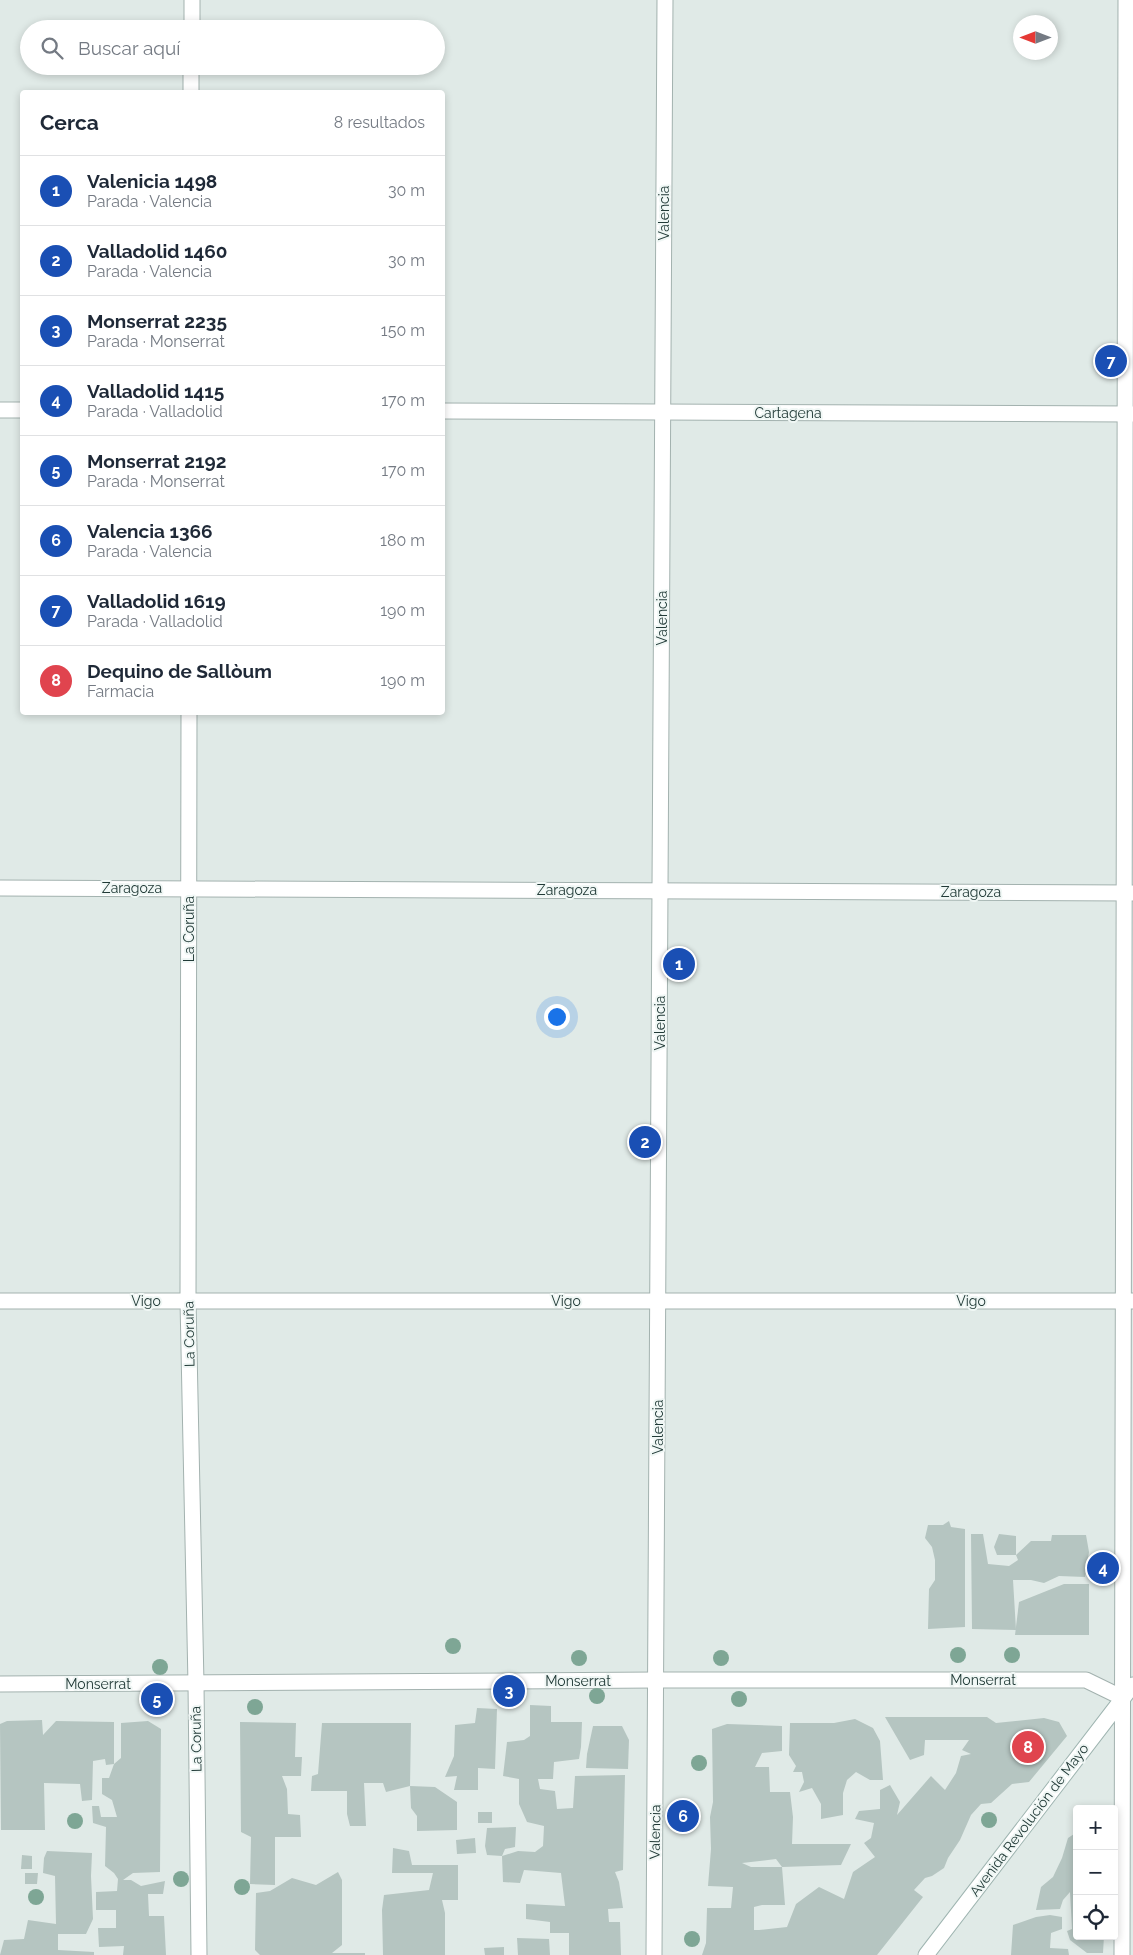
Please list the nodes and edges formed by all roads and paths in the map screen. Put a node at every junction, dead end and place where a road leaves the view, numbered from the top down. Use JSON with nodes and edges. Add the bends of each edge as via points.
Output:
{"nodes":[{"id":1,"x":192,"y":0,"type":"edge"},
{"id":2,"x":666,"y":0,"type":"edge"},
{"id":3,"x":1126,"y":0,"type":"edge"},
{"id":4,"x":192,"y":20,"type":"edge"},
{"id":5,"x":191,"y":75,"type":"edge"},
{"id":6,"x":191,"y":90,"type":"edge"},
{"id":7,"x":0,"y":410,"type":"edge"},
{"id":8,"x":20,"y":410,"type":"edge"},
{"id":9,"x":445,"y":411,"type":"edge"},
{"id":10,"x":663,"y":412,"type":"junction"},
{"id":11,"x":1129,"y":414,"type":"edge"},
{"id":12,"x":189,"y":715,"type":"edge"},
{"id":13,"x":0,"y":888,"type":"edge"},
{"id":14,"x":189,"y":889,"type":"junction"},
{"id":15,"x":661,"y":890,"type":"junction"},
{"id":16,"x":1129,"y":893,"type":"edge"},
{"id":17,"x":0,"y":1301,"type":"edge"},
{"id":18,"x":188,"y":1301,"type":"junction"},
{"id":19,"x":659,"y":1301,"type":"junction"},
{"id":20,"x":1128,"y":1301,"type":"edge"},
{"id":21,"x":657,"y":1680,"type":"junction"},
{"id":22,"x":0,"y":1684,"type":"edge"},
{"id":23,"x":196,"y":1684,"type":"junction"},
{"id":24,"x":1133,"y":1685,"type":"edge"},
{"id":25,"x":1123,"y":1698,"type":"junction"},
{"id":26,"x":199,"y":1955,"type":"edge"},
{"id":27,"x":654,"y":1955,"type":"edge"},
{"id":28,"x":926,"y":1955,"type":"edge"},
{"id":29,"x":1122,"y":1955,"type":"edge"}],
"edges":[{"from":1,"to":4,"type":"street"},
{"from":2,"to":10,"type":"street","name":"Valencia"},
{"from":3,"to":11,"type":"street"},
{"from":5,"to":6,"type":"street"},
{"from":7,"to":8,"type":"street"},
{"from":9,"to":10,"type":"street","name":"Cartagena"},
{"from":10,"to":11,"type":"street","name":"Cartagena"},
{"from":10,"to":15,"type":"street","name":"Valencia"},
{"from":11,"to":16,"type":"street"},
{"from":12,"to":14,"type":"street","name":"La Coruña"},
{"from":13,"to":14,"type":"street","name":"Zaragoza"},
{"from":14,"to":15,"type":"street","name":"Zaragoza"},
{"from":14,"to":18,"type":"street","name":"La Coruña"},
{"from":15,"to":16,"type":"street","name":"Zaragoza"},
{"from":15,"to":19,"type":"street","name":"Valencia"},
{"from":16,"to":20,"type":"street"},
{"from":17,"to":18,"type":"street","name":"Vigo"},
{"from":18,"to":19,"type":"street","name":"Vigo"},
{"from":18,"to":23,"type":"street","name":"La Coruña"},
{"from":19,"to":20,"type":"street","name":"Vigo"},
{"from":19,"to":21,"type":"street","name":"Valencia"},
{"from":20,"to":25,"type":"street"},
{"from":21,"to":23,"type":"street","name":"Monserrat"},
{"from":21,"to":25,"type":"street","name":"Monserrat","via":[[1086,1680]]},
{"from":21,"to":27,"type":"street","name":"Valencia"},
{"from":22,"to":23,"type":"street","name":"Monserrat"},
{"from":23,"to":26,"type":"street","name":"La Coruña"},
{"from":24,"to":25,"type":"street","name":"Avenida Revolución de Mayo"},
{"from":25,"to":28,"type":"street","name":"Avenida Revolución de Mayo"},
{"from":25,"to":29,"type":"street"}]}
